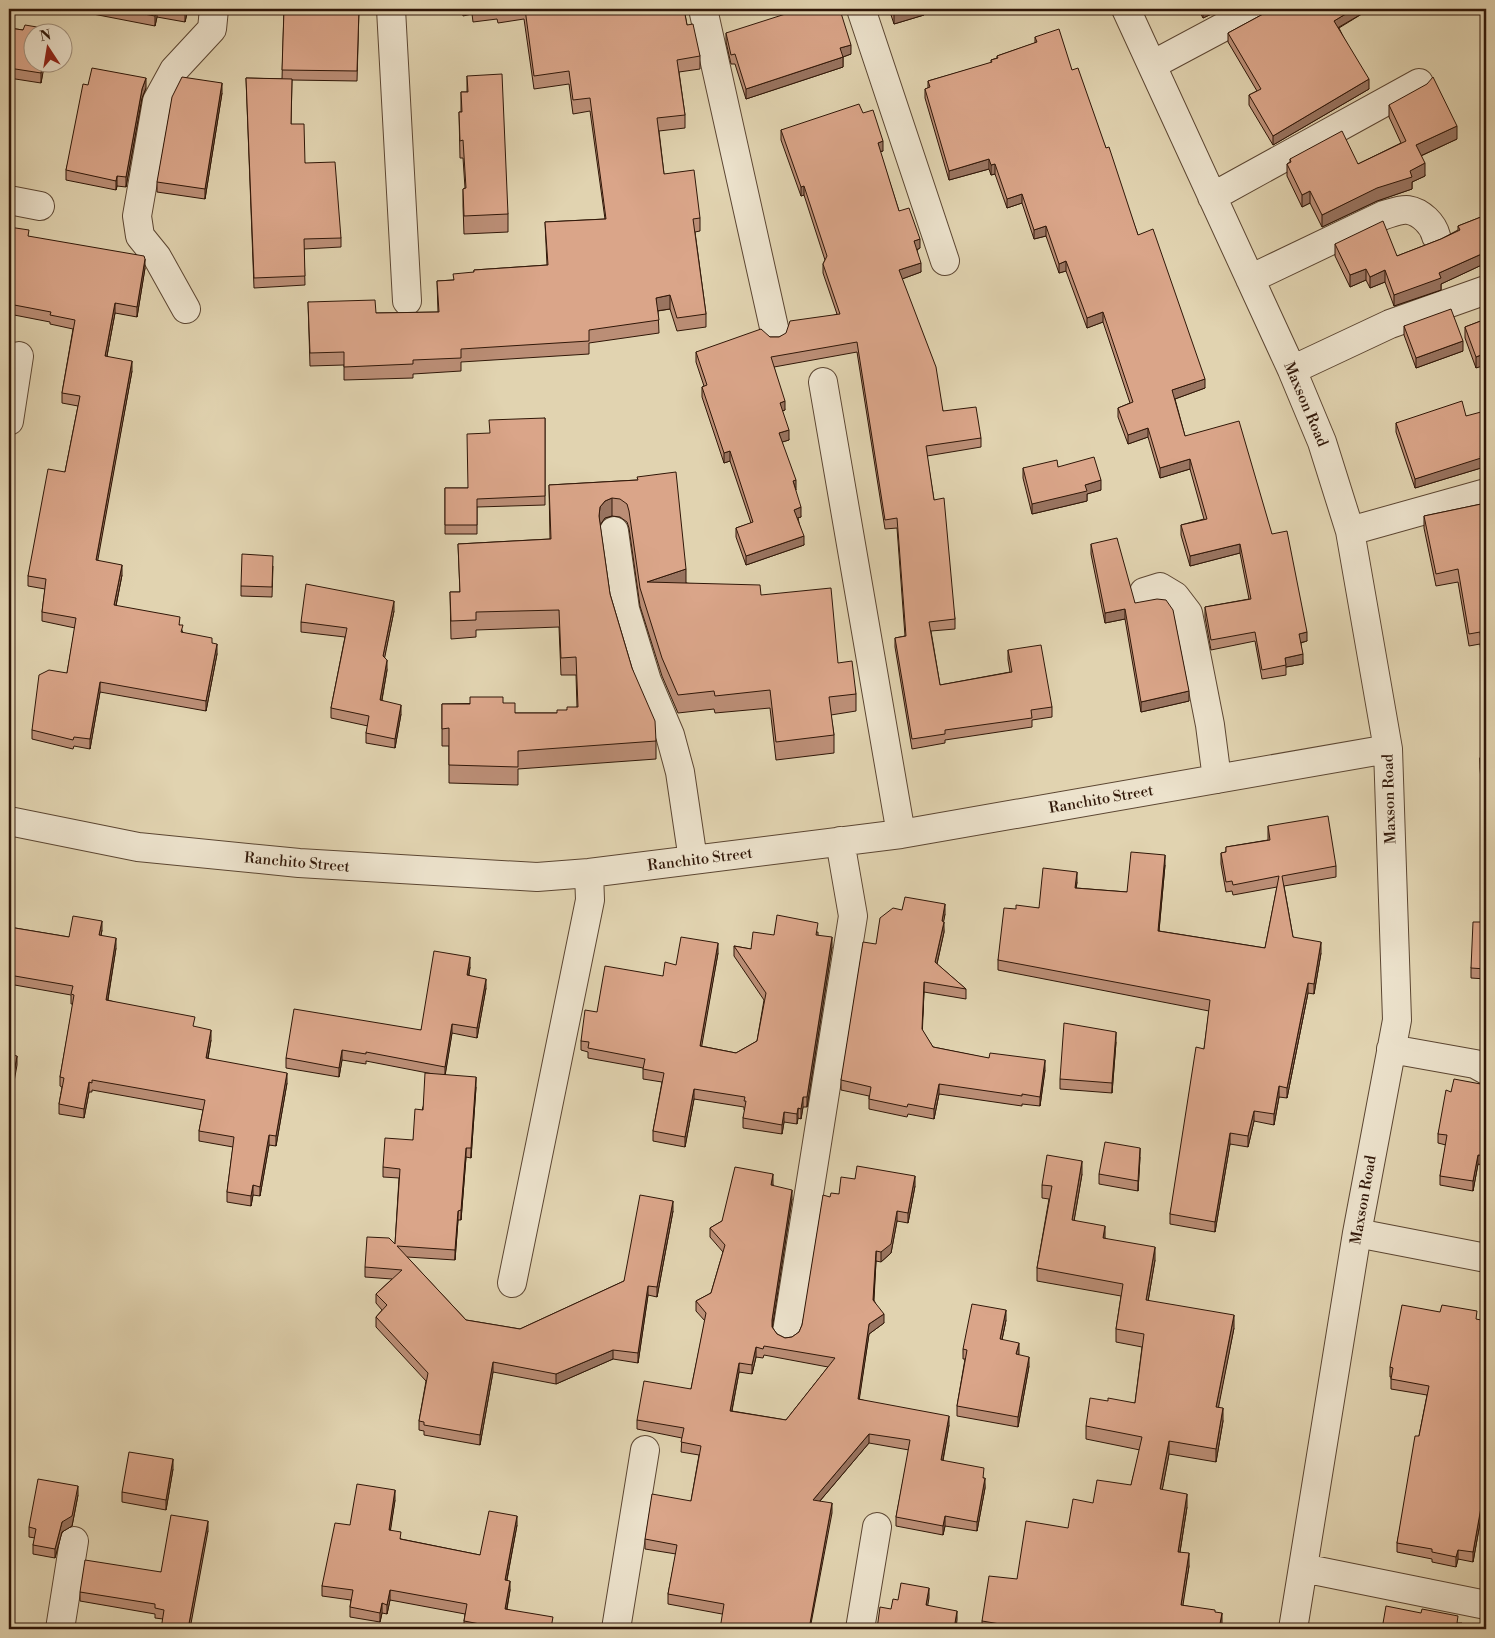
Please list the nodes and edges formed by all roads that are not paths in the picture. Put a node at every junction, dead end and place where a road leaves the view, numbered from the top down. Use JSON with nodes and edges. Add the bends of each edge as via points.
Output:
{"nodes":[{"id":1,"x":214,"y":9,"type":"edge"},
{"id":2,"x":391,"y":9,"type":"edge"},
{"id":3,"x":703,"y":9,"type":"edge"},
{"id":4,"x":861,"y":9,"type":"edge"},
{"id":5,"x":1126,"y":9,"type":"edge"},
{"id":6,"x":1257,"y":9,"type":"edge"},
{"id":7,"x":1152,"y":65,"type":"junction"},
{"id":8,"x":1419,"y":83,"type":"dead end"},
{"id":9,"x":1212,"y":197,"type":"junction"},
{"id":10,"x":9,"y":200,"type":"edge"},
{"id":11,"x":40,"y":206,"type":"dead end"},
{"id":12,"x":1436,"y":236,"type":"dead end"},
{"id":13,"x":945,"y":261,"type":"dead end"},
{"id":14,"x":1250,"y":279,"type":"junction"},
{"id":15,"x":1486,"y":290,"type":"edge"},
{"id":16,"x":407,"y":301,"type":"dead end"},
{"id":17,"x":186,"y":310,"type":"dead end"},
{"id":18,"x":775,"y":332,"type":"dead end"},
{"id":19,"x":19,"y":356,"type":"dead end"},
{"id":20,"x":1292,"y":370,"type":"junction"},
{"id":21,"x":823,"y":382,"type":"dead end"},
{"id":22,"x":9,"y":421,"type":"edge"},
{"id":23,"x":1486,"y":493,"type":"edge"},
{"id":24,"x":614,"y":531,"type":"dead end"},
{"id":25,"x":1350,"y":531,"type":"junction"},
{"id":26,"x":1144,"y":592,"type":"dead end"},
{"id":27,"x":1388,"y":749,"type":"junction"},
{"id":28,"x":1217,"y":779,"type":"junction"},
{"id":29,"x":9,"y":821,"type":"edge"},
{"id":30,"x":901,"y":834,"type":"junction"},
{"id":31,"x":840,"y":841,"type":"junction"},
{"id":32,"x":694,"y":860,"type":"junction"},
{"id":33,"x":589,"y":873,"type":"junction"},
{"id":34,"x":1391,"y":1049,"type":"junction"},
{"id":35,"x":1486,"y":1070,"type":"edge"},
{"id":36,"x":1357,"y":1233,"type":"junction"},
{"id":37,"x":1486,"y":1258,"type":"edge"},
{"id":38,"x":512,"y":1283,"type":"dead end"},
{"id":39,"x":787,"y":1332,"type":"dead end"},
{"id":40,"x":645,"y":1450,"type":"dead end"},
{"id":41,"x":877,"y":1527,"type":"dead end"},
{"id":42,"x":74,"y":1541,"type":"dead end"},
{"id":43,"x":1303,"y":1568,"type":"junction"},
{"id":44,"x":1486,"y":1605,"type":"edge"},
{"id":45,"x":60,"y":1629,"type":"edge"},
{"id":46,"x":616,"y":1629,"type":"edge"},
{"id":47,"x":860,"y":1629,"type":"edge"},
{"id":48,"x":1293,"y":1629,"type":"edge"}],
"edges":[{"from":1,"to":17,"type":"street","via":[[212,29],[174,70],[157,101],[137,216],[140,236],[157,257]]},
{"from":2,"to":16,"type":"street"},
{"from":3,"to":18,"type":"street"},
{"from":4,"to":13,"type":"street"},
{"from":5,"to":7,"type":"street","name":"Maxson Road"},
{"from":6,"to":7,"type":"street"},
{"from":7,"to":9,"type":"street","name":"Maxson Road"},
{"from":8,"to":9,"type":"street"},
{"from":9,"to":14,"type":"street","name":"Maxson Road"},
{"from":10,"to":11,"type":"street"},
{"from":12,"to":14,"type":"street","via":[[1434,227],[1407,209],[1384,215]]},
{"from":14,"to":20,"type":"street","name":"Maxson Road"},
{"from":15,"to":20,"type":"street","via":[[1390,324]]},
{"from":19,"to":22,"type":"street"},
{"from":20,"to":25,"type":"street","name":"Maxson Road","via":[[1322,442]]},
{"from":21,"to":30,"type":"street"},
{"from":23,"to":25,"type":"street"},
{"from":24,"to":32,"type":"street","via":[[625,609],[647,682],[670,735],[680,772]]},
{"from":25,"to":27,"type":"street","name":"Maxson Road"},
{"from":26,"to":28,"type":"street","via":[[1160,587],[1175,596],[1188,613]]},
{"from":27,"to":28,"type":"street","name":"Ranchito Street"},
{"from":27,"to":34,"type":"street","name":"Maxson Road","via":[[1396,1020]]},
{"from":28,"to":30,"type":"street","name":"Ranchito Street"},
{"from":29,"to":33,"type":"street","name":"Ranchito Street","via":[[138,847],[299,863],[537,877]]},
{"from":30,"to":31,"type":"street","name":"Ranchito Street"},
{"from":31,"to":32,"type":"street","name":"Ranchito Street"},
{"from":31,"to":39,"type":"street","via":[[853,916]]},
{"from":32,"to":33,"type":"street","name":"Ranchito Street"},
{"from":33,"to":38,"type":"street","via":[[590,900]]},
{"from":34,"to":35,"type":"street","via":[[1475,1064]]},
{"from":34,"to":36,"type":"street","name":"Maxson Road"},
{"from":36,"to":37,"type":"street"},
{"from":36,"to":43,"type":"street","name":"Maxson Road"},
{"from":40,"to":46,"type":"street"},
{"from":41,"to":47,"type":"street"},
{"from":42,"to":45,"type":"street"},
{"from":43,"to":44,"type":"street"},
{"from":43,"to":48,"type":"street","name":"Maxson Road"}]}
